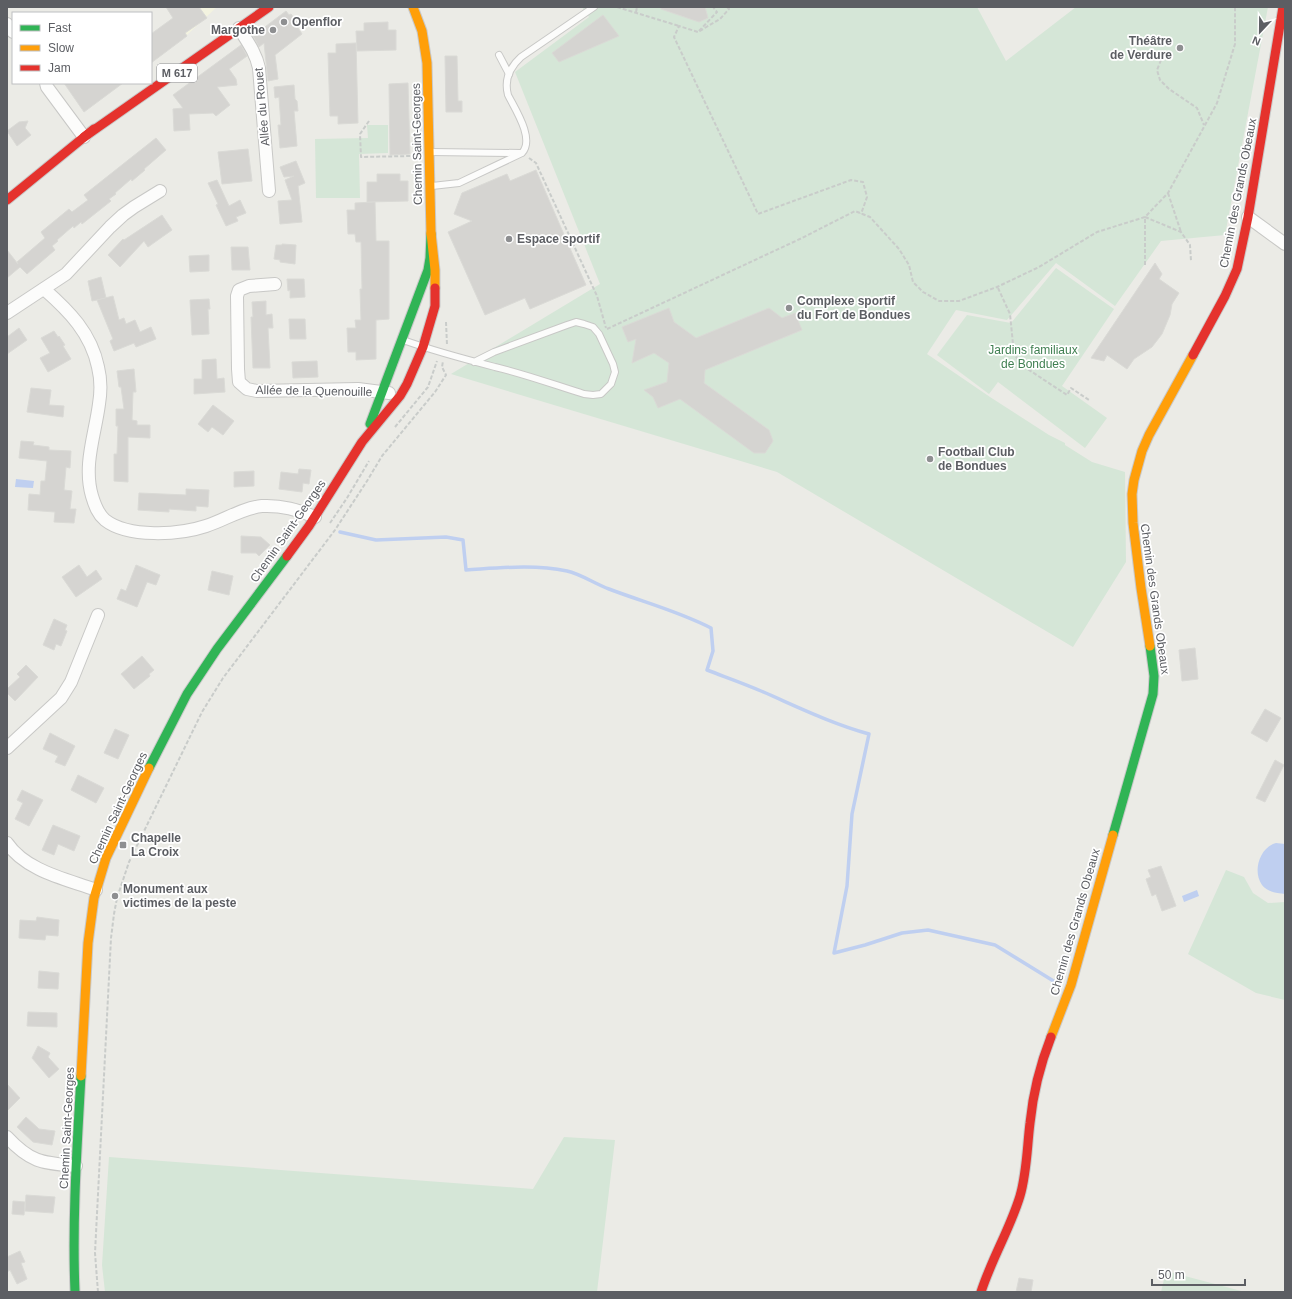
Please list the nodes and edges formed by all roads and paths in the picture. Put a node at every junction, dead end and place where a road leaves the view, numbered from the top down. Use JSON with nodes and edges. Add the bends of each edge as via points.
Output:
{"nodes":[{"id":1,"x":269,"y":7,"type":"edge"},
{"id":2,"x":594,"y":7,"type":"edge"},
{"id":3,"x":617,"y":7,"type":"edge"},
{"id":4,"x":637,"y":7,"type":"edge"},
{"id":5,"x":713,"y":7,"type":"edge"},
{"id":6,"x":727,"y":7,"type":"edge"},
{"id":7,"x":1235,"y":7,"type":"edge"},
{"id":8,"x":1283,"y":7,"type":"edge"},
{"id":9,"x":408,"y":8,"type":"edge"},
{"id":10,"x":636,"y":12,"type":"junction"},
{"id":11,"x":680,"y":26,"type":"junction"},
{"id":12,"x":239,"y":28,"type":"junction"},
{"id":13,"x":698,"y":32,"type":"junction"},
{"id":14,"x":198,"y":45,"type":"dead end"},
{"id":15,"x":499,"y":55,"type":"dead end"},
{"id":16,"x":1161,"y":60,"type":"dead end"},
{"id":17,"x":509,"y":74,"type":"junction"},
{"id":18,"x":152,"y":80,"type":"edge"},
{"id":19,"x":46,"y":84,"type":"edge"},
{"id":20,"x":147,"y":84,"type":"edge"},
{"id":21,"x":369,"y":120,"type":"dead end"},
{"id":22,"x":1204,"y":125,"type":"junction"},
{"id":23,"x":84,"y":137,"type":"junction"},
{"id":24,"x":522,"y":153,"type":"junction"},
{"id":25,"x":429,"y":157,"type":"junction"},
{"id":26,"x":430,"y":186,"type":"junction"},
{"id":27,"x":160,"y":191,"type":"dead end"},
{"id":28,"x":269,"y":191,"type":"dead end"},
{"id":29,"x":1168,"y":193,"type":"junction"},
{"id":30,"x":7,"y":200,"type":"edge"},
{"id":31,"x":861,"y":214,"type":"junction"},
{"id":32,"x":1145,"y":217,"type":"junction"},
{"id":33,"x":1248,"y":217,"type":"junction"},
{"id":34,"x":1181,"y":232,"type":"junction"},
{"id":35,"x":431,"y":233,"type":"junction"},
{"id":36,"x":1285,"y":244,"type":"edge"},
{"id":37,"x":1191,"y":261,"type":"dead end"},
{"id":38,"x":1145,"y":265,"type":"dead end"},
{"id":39,"x":275,"y":284,"type":"dead end"},
{"id":40,"x":997,"y":287,"type":"junction"},
{"id":41,"x":44,"y":289,"type":"junction"},
{"id":42,"x":7,"y":313,"type":"edge"},
{"id":43,"x":446,"y":317,"type":"dead end"},
{"id":44,"x":607,"y":329,"type":"junction"},
{"id":45,"x":599,"y":334,"type":"junction"},
{"id":46,"x":402,"y":340,"type":"junction"},
{"id":47,"x":422,"y":347,"type":"junction"},
{"id":48,"x":445,"y":354,"type":"junction"},
{"id":49,"x":474,"y":362,"type":"junction"},
{"id":50,"x":383,"y":392,"type":"junction"},
{"id":51,"x":400,"y":396,"type":"junction"},
{"id":52,"x":1089,"y":400,"type":"dead end"},
{"id":53,"x":362,"y":442,"type":"junction"},
{"id":54,"x":316,"y":517,"type":"junction"},
{"id":55,"x":98,"y":615,"type":"dead end"},
{"id":56,"x":7,"y":748,"type":"edge"},
{"id":57,"x":7,"y":843,"type":"edge"},
{"id":58,"x":96,"y":890,"type":"junction"},
{"id":59,"x":7,"y":1137,"type":"edge"},
{"id":60,"x":76,"y":1166,"type":"junction"},
{"id":61,"x":75,"y":1292,"type":"edge"},
{"id":62,"x":98,"y":1292,"type":"edge"},
{"id":63,"x":981,"y":1292,"type":"edge"}],
"edges":[{"from":1,"to":12,"type":"street","number":"M 617"},
{"from":2,"to":17,"type":"lane","via":[[521,57]]},
{"from":3,"to":10,"type":"path"},
{"from":4,"to":10,"type":"path"},
{"from":5,"to":13,"type":"path","via":[[717,12]]},
{"from":6,"to":13,"type":"path","via":[[730,9],[720,19]]},
{"from":7,"to":22,"type":"path","via":[[1235,44],[1216,103]]},
{"from":8,"to":33,"type":"street","name":"Chemin des Grands Obeaux"},
{"from":9,"to":25,"type":"street","name":"Chemin Saint-Georges","via":[[422,31],[426,55]]},
{"from":10,"to":11,"type":"path"},
{"from":11,"to":13,"type":"path"},
{"from":11,"to":31,"type":"path","via":[[674,37],[758,214],[851,180],[863,182],[866,197]]},
{"from":12,"to":23,"type":"street","number":"M 617"},
{"from":12,"to":28,"type":"street","name":"Allée du Rouet","via":[[258,63]]},
{"from":14,"to":18,"type":"street","number":"M 617"},
{"from":15,"to":17,"type":"lane"},
{"from":16,"to":22,"type":"path","via":[[1157,70],[1160,80],[1197,108]]},
{"from":17,"to":24,"type":"lane","via":[[506,88],[527,138]]},
{"from":19,"to":23,"type":"street"},
{"from":20,"to":23,"type":"street","number":"M 617"},
{"from":21,"to":25,"type":"path","via":[[360,134],[361,158]]},
{"from":22,"to":29,"type":"path"},
{"from":23,"to":30,"type":"street","number":"M 617"},
{"from":24,"to":25,"type":"lane"},
{"from":24,"to":26,"type":"lane","via":[[459,183]]},
{"from":24,"to":44,"type":"path","via":[[536,163],[597,296]]},
{"from":25,"to":26,"type":"street","name":"Chemin Saint-Georges"},
{"from":26,"to":35,"type":"street","name":"Chemin Saint-Georges"},
{"from":27,"to":41,"type":"street","via":[[123,215],[66,274]]},
{"from":29,"to":32,"type":"path"},
{"from":29,"to":34,"type":"path"},
{"from":31,"to":40,"type":"path","via":[[870,217],[899,249],[909,265],[913,282],[923,292],[939,301],[959,300]]},
{"from":31,"to":44,"type":"path","via":[[855,211]]},
{"from":32,"to":34,"type":"path"},
{"from":32,"to":38,"type":"path"},
{"from":32,"to":40,"type":"path","via":[[1097,232],[1039,267]]},
{"from":33,"to":36,"type":"street"},
{"from":33,"to":63,"type":"street","name":"Chemin des Grands Obeaux","via":[[1240,259],[1230,286],[1140,452],[1135,469],[1132,508],[1142,598],[1154,670],[1153,694],[1071,985],[1038,1075],[1020,1195]]},
{"from":34,"to":37,"type":"path","via":[[1190,245]]},
{"from":35,"to":46,"type":"street","name":"Chemin Saint-Georges","via":[[428,270]]},
{"from":35,"to":47,"type":"street","name":"Chemin Saint-Georges","via":[[435,306]]},
{"from":39,"to":50,"type":"street","name":"Allée de la Quenouille","via":[[249,286],[239,290],[239,382],[247,389],[257,391],[358,389]]},
{"from":40,"to":52,"type":"path","via":[[1010,314],[1014,354],[1023,366],[1067,395],[1071,388]]},
{"from":41,"to":42,"type":"street"},
{"from":41,"to":54,"type":"street","via":[[79,324],[98,366],[100,402],[88,470],[94,504],[105,520],[123,529],[164,532],[194,529],[241,511],[263,506],[288,507]]},
{"from":43,"to":48,"type":"path"},
{"from":44,"to":45,"type":"path"},
{"from":45,"to":49,"type":"lane","via":[[592,327],[576,322],[494,352]]},
{"from":45,"to":49,"type":"lane","via":[[615,372],[611,384],[601,394],[593,396]]},
{"from":46,"to":47,"type":"lane"},
{"from":46,"to":50,"type":"street","name":"Chemin Saint-Georges"},
{"from":47,"to":48,"type":"lane"},
{"from":47,"to":51,"type":"street","name":"Chemin Saint-Georges","via":[[410,380]]},
{"from":48,"to":49,"type":"lane"},
{"from":48,"to":62,"type":"path","via":[[442,367],[446,375],[435,392],[382,456],[319,552],[216,688],[194,726],[129,862],[114,914],[111,938],[95,1253]]},
{"from":50,"to":51,"type":"street","name":"Allée de la Quenouille"},
{"from":50,"to":53,"type":"street","name":"Chemin Saint-Georges"},
{"from":51,"to":53,"type":"street","name":"Chemin Saint-Georges"},
{"from":53,"to":54,"type":"street","name":"Chemin Saint-Georges"},
{"from":54,"to":58,"type":"street","name":"Chemin Saint-Georges","via":[[217,648],[186,694],[115,838]]},
{"from":55,"to":56,"type":"street","via":[[66,692]]},
{"from":57,"to":58,"type":"street","via":[[27,863]]},
{"from":58,"to":60,"type":"street","name":"Chemin Saint-Georges","via":[[88,944]]},
{"from":59,"to":60,"type":"street","via":[[23,1153],[34,1159]]},
{"from":60,"to":61,"type":"street","name":"Chemin Saint-Georges"}]}
